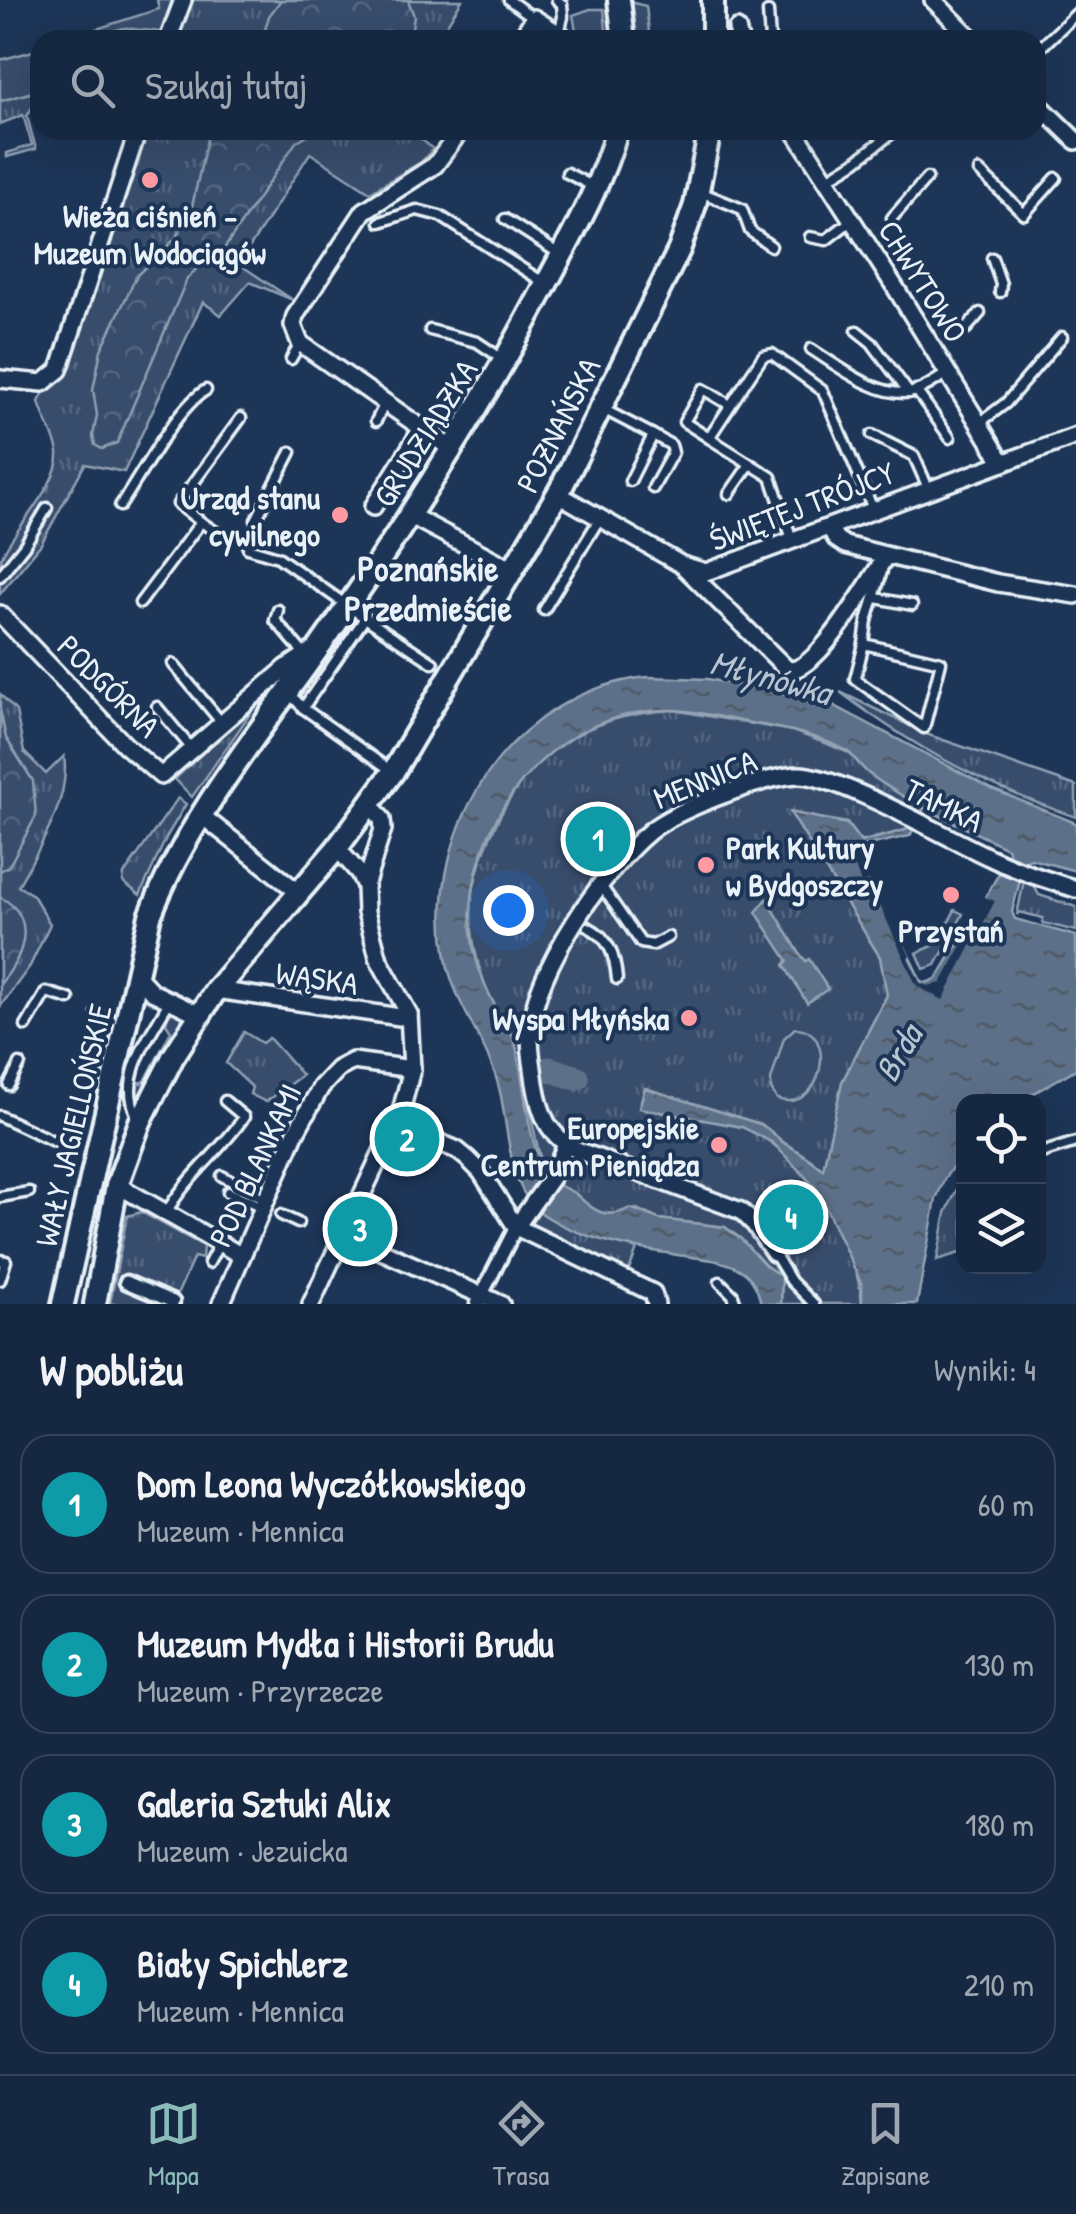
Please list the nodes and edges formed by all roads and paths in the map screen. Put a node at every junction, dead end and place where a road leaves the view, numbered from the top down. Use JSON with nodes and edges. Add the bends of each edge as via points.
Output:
{"nodes":[{"id":1,"x":183,"y":0,"type":"edge"},
{"id":2,"x":509,"y":0,"type":"edge"},
{"id":3,"x":557,"y":0,"type":"edge"},
{"id":4,"x":619,"y":0,"type":"edge"},
{"id":5,"x":713,"y":0,"type":"edge"},
{"id":6,"x":933,"y":0,"type":"edge"},
{"id":7,"x":768,"y":12,"type":"dead end"},
{"id":8,"x":1075,"y":17,"type":"edge"},
{"id":9,"x":534,"y":18,"type":"junction"},
{"id":10,"x":172,"y":30,"type":"edge"},
{"id":11,"x":526,"y":30,"type":"edge"},
{"id":12,"x":553,"y":30,"type":"edge"},
{"id":13,"x":564,"y":30,"type":"edge"},
{"id":14,"x":623,"y":30,"type":"edge"},
{"id":15,"x":713,"y":30,"type":"edge"},
{"id":16,"x":769,"y":30,"type":"edge"},
{"id":17,"x":963,"y":30,"type":"edge"},
{"id":18,"x":1046,"y":43,"type":"edge"},
{"id":19,"x":1046,"y":112,"type":"edge"},
{"id":20,"x":135,"y":140,"type":"edge"},
{"id":21,"x":454,"y":140,"type":"edge"},
{"id":22,"x":613,"y":140,"type":"edge"},
{"id":23,"x":708,"y":140,"type":"edge"},
{"id":24,"x":800,"y":140,"type":"edge"},
{"id":25,"x":883,"y":140,"type":"edge"},
{"id":26,"x":1076,"y":141,"type":"edge"},
{"id":27,"x":979,"y":170,"type":"dead end"},
{"id":28,"x":567,"y":172,"type":"dead end"},
{"id":29,"x":928,"y":178,"type":"dead end"},
{"id":30,"x":1056,"y":178,"type":"dead end"},
{"id":31,"x":826,"y":180,"type":"junction"},
{"id":32,"x":596,"y":188,"type":"junction"},
{"id":33,"x":698,"y":191,"type":"junction"},
{"id":34,"x":892,"y":218,"type":"dead end"},
{"id":35,"x":504,"y":219,"type":"dead end"},
{"id":36,"x":852,"y":220,"type":"junction"},
{"id":37,"x":380,"y":222,"type":"dead end"},
{"id":38,"x":810,"y":237,"type":"dead end"},
{"id":39,"x":772,"y":246,"type":"dead end"},
{"id":40,"x":562,"y":255,"type":"junction"},
{"id":41,"x":992,"y":258,"type":"dead end"},
{"id":42,"x":546,"y":284,"type":"junction"},
{"id":43,"x":1000,"y":292,"type":"dead end"},
{"id":44,"x":980,"y":313,"type":"dead end"},
{"id":45,"x":966,"y":329,"type":"dead end"},
{"id":46,"x":430,"y":330,"type":"dead end"},
{"id":47,"x":857,"y":331,"type":"dead end"},
{"id":48,"x":1062,"y":337,"type":"dead end"},
{"id":49,"x":300,"y":343,"type":"junction"},
{"id":50,"x":811,"y":349,"type":"dead end"},
{"id":51,"x":291,"y":359,"type":"dead end"},
{"id":52,"x":505,"y":360,"type":"junction"},
{"id":53,"x":945,"y":360,"type":"junction"},
{"id":54,"x":0,"y":379,"type":"edge"},
{"id":55,"x":206,"y":390,"type":"dead end"},
{"id":56,"x":912,"y":392,"type":"junction"},
{"id":57,"x":386,"y":401,"type":"junction"},
{"id":58,"x":730,"y":404,"type":"junction"},
{"id":59,"x":601,"y":408,"type":"junction"},
{"id":60,"x":241,"y":418,"type":"dead end"},
{"id":61,"x":376,"y":421,"type":"dead end"},
{"id":62,"x":978,"y":424,"type":"junction"},
{"id":63,"x":422,"y":427,"type":"junction"},
{"id":64,"x":872,"y":435,"type":"dead end"},
{"id":65,"x":654,"y":436,"type":"junction"},
{"id":66,"x":1076,"y":436,"type":"edge"},
{"id":67,"x":709,"y":438,"type":"junction"},
{"id":68,"x":950,"y":438,"type":"dead end"},
{"id":69,"x":454,"y":450,"type":"junction"},
{"id":70,"x":291,"y":452,"type":"dead end"},
{"id":71,"x":1003,"y":463,"type":"junction"},
{"id":72,"x":750,"y":464,"type":"junction"},
{"id":73,"x":630,"y":481,"type":"dead end"},
{"id":74,"x":653,"y":488,"type":"dead end"},
{"id":75,"x":928,"y":488,"type":"junction"},
{"id":76,"x":558,"y":494,"type":"junction"},
{"id":77,"x":729,"y":494,"type":"dead end"},
{"id":78,"x":120,"y":506,"type":"dead end"},
{"id":79,"x":373,"y":507,"type":"dead end"},
{"id":80,"x":47,"y":508,"type":"dead end"},
{"id":81,"x":873,"y":509,"type":"junction"},
{"id":82,"x":412,"y":516,"type":"junction"},
{"id":83,"x":600,"y":518,"type":"junction"},
{"id":84,"x":256,"y":520,"type":"dead end"},
{"id":85,"x":201,"y":522,"type":"junction"},
{"id":86,"x":830,"y":528,"type":"junction"},
{"id":87,"x":216,"y":532,"type":"dead end"},
{"id":88,"x":793,"y":542,"type":"junction"},
{"id":89,"x":248,"y":548,"type":"dead end"},
{"id":90,"x":886,"y":556,"type":"junction"},
{"id":91,"x":682,"y":565,"type":"junction"},
{"id":92,"x":512,"y":570,"type":"junction"},
{"id":93,"x":0,"y":576,"type":"edge"},
{"id":94,"x":1076,"y":595,"type":"edge"},
{"id":95,"x":876,"y":598,"type":"junction"},
{"id":96,"x":140,"y":603,"type":"dead end"},
{"id":97,"x":912,"y":606,"type":"dead end"},
{"id":98,"x":278,"y":610,"type":"dead end"},
{"id":99,"x":544,"y":610,"type":"dead end"},
{"id":100,"x":356,"y":612,"type":"junction"},
{"id":101,"x":0,"y":614,"type":"edge"},
{"id":102,"x":864,"y":644,"type":"junction"},
{"id":103,"x":313,"y":650,"type":"junction"},
{"id":104,"x":173,"y":664,"type":"dead end"},
{"id":105,"x":433,"y":664,"type":"dead end"},
{"id":106,"x":287,"y":692,"type":"junction"},
{"id":107,"x":157,"y":707,"type":"dead end"},
{"id":108,"x":304,"y":708,"type":"junction"},
{"id":109,"x":222,"y":723,"type":"junction"},
{"id":110,"x":192,"y":749,"type":"junction"},
{"id":111,"x":393,"y":772,"type":"junction"},
{"id":112,"x":789,"y":776,"type":"joint"},
{"id":113,"x":370,"y":804,"type":"junction"},
{"id":114,"x":201,"y":815,"type":"junction"},
{"id":115,"x":338,"y":848,"type":"junction"},
{"id":116,"x":365,"y":886,"type":"junction"},
{"id":117,"x":602,"y":886,"type":"junction"},
{"id":118,"x":1076,"y":889,"type":"edge"},
{"id":119,"x":298,"y":892,"type":"junction"},
{"id":120,"x":588,"y":927,"type":"dead end"},
{"id":121,"x":668,"y":938,"type":"dead end"},
{"id":122,"x":139,"y":968,"type":"junction"},
{"id":123,"x":617,"y":980,"type":"dead end"},
{"id":124,"x":216,"y":990,"type":"junction"},
{"id":125,"x":69,"y":1000,"type":"dead end"},
{"id":126,"x":170,"y":1000,"type":"junction"},
{"id":127,"x":97,"y":1012,"type":"dead end"},
{"id":128,"x":198,"y":1014,"type":"junction"},
{"id":129,"x":409,"y":1014,"type":"junction"},
{"id":130,"x":112,"y":1020,"type":"dead end"},
{"id":131,"x":26,"y":1026,"type":"dead end"},
{"id":132,"x":20,"y":1064,"type":"dead end"},
{"id":133,"x":412,"y":1069,"type":"junction"},
{"id":134,"x":9,"y":1085,"type":"dead end"},
{"id":135,"x":225,"y":1101,"type":"dead end"},
{"id":136,"x":0,"y":1116,"type":"edge"},
{"id":137,"x":140,"y":1122,"type":"junction"},
{"id":138,"x":395,"y":1124,"type":"junction"},
{"id":139,"x":53,"y":1141,"type":"dead end"},
{"id":140,"x":1076,"y":1142,"type":"edge"},
{"id":141,"x":566,"y":1145,"type":"junction"},
{"id":142,"x":1046,"y":1151,"type":"edge"},
{"id":143,"x":222,"y":1176,"type":"dead end"},
{"id":144,"x":117,"y":1185,"type":"junction"},
{"id":145,"x":28,"y":1192,"type":"dead end"},
{"id":146,"x":228,"y":1192,"type":"dead end"},
{"id":147,"x":0,"y":1198,"type":"edge"},
{"id":148,"x":266,"y":1206,"type":"junction"},
{"id":149,"x":166,"y":1213,"type":"junction"},
{"id":150,"x":280,"y":1215,"type":"dead end"},
{"id":151,"x":298,"y":1224,"type":"dead end"},
{"id":152,"x":516,"y":1227,"type":"junction"},
{"id":153,"x":343,"y":1234,"type":"junction"},
{"id":154,"x":219,"y":1244,"type":"junction"},
{"id":155,"x":774,"y":1253,"type":"joint"},
{"id":156,"x":242,"y":1256,"type":"junction"},
{"id":157,"x":0,"y":1260,"type":"edge"},
{"id":158,"x":209,"y":1263,"type":"dead end"},
{"id":159,"x":0,"y":1280,"type":"edge"},
{"id":160,"x":126,"y":1282,"type":"dead end"},
{"id":161,"x":720,"y":1282,"type":"dead end"},
{"id":162,"x":480,"y":1299,"type":"edge"},
{"id":163,"x":174,"y":1302,"type":"edge"},
{"id":164,"x":657,"y":1303,"type":"edge"},
{"id":165,"x":63,"y":1304,"type":"edge"},
{"id":166,"x":94,"y":1304,"type":"edge"},
{"id":167,"x":220,"y":1304,"type":"edge"},
{"id":168,"x":310,"y":1304,"type":"edge"},
{"id":169,"x":500,"y":1304,"type":"edge"},
{"id":170,"x":736,"y":1304,"type":"edge"},
{"id":171,"x":814,"y":1304,"type":"edge"}],
"edges":[{"from":1,"to":10,"type":"street"},
{"from":2,"to":9,"type":"lane"},
{"from":3,"to":13,"type":"lane"},
{"from":4,"to":14,"type":"main road"},
{"from":5,"to":15,"type":"main road"},
{"from":6,"to":17,"type":"street"},
{"from":7,"to":16,"type":"lane"},
{"from":8,"to":18,"type":"lane"},
{"from":9,"to":11,"type":"street"},
{"from":9,"to":12,"type":"street"},
{"from":19,"to":26,"type":"street"},
{"from":20,"to":54,"type":"street","via":[[59,370],[39,383]]},
{"from":21,"to":49,"type":"street","via":[[434,166],[354,222],[295,316]]},
{"from":22,"to":32,"type":"main road","name":"GRUDZIĄDZKA"},
{"from":23,"to":33,"type":"main road","name":"POZNAŃSKA"},
{"from":24,"to":31,"type":"street","name":"CHWYTOWO"},
{"from":25,"to":31,"type":"lane"},
{"from":27,"to":30,"type":"lane","via":[[1024,214]]},
{"from":28,"to":32,"type":"lane"},
{"from":29,"to":34,"type":"lane"},
{"from":31,"to":36,"type":"street","name":"CHWYTOWO"},
{"from":32,"to":40,"type":"main road","name":"GRUDZIĄDZKA"},
{"from":33,"to":39,"type":"lane","via":[[742,209],[750,231]]},
{"from":33,"to":59,"type":"main road","name":"POZNAŃSKA","via":[[679,250]]},
{"from":35,"to":40,"type":"lane"},
{"from":36,"to":38,"type":"lane","via":[[826,240]]},
{"from":36,"to":53,"type":"street","name":"CHWYTOWO","via":[[870,238]]},
{"from":37,"to":42,"type":"lane","via":[[417,210],[440,216]]},
{"from":40,"to":42,"type":"main road","name":"GRUDZIĄDZKA"},
{"from":41,"to":43,"type":"lane"},
{"from":42,"to":52,"type":"main road","name":"GRUDZIĄDZKA"},
{"from":44,"to":45,"type":"lane"},
{"from":46,"to":52,"type":"lane","via":[[477,342]]},
{"from":47,"to":56,"type":"lane"},
{"from":48,"to":62,"type":"lane","via":[[1006,403]]},
{"from":49,"to":51,"type":"lane"},
{"from":49,"to":57,"type":"street"},
{"from":50,"to":56,"type":"lane","via":[[888,391]]},
{"from":52,"to":69,"type":"main road","name":"GRUDZIĄDZKA"},
{"from":53,"to":56,"type":"lane"},
{"from":53,"to":62,"type":"street","name":"CHWYTOWO"},
{"from":55,"to":78,"type":"lane"},
{"from":56,"to":68,"type":"lane"},
{"from":57,"to":61,"type":"lane"},
{"from":57,"to":63,"type":"street"},
{"from":58,"to":67,"type":"lane"},
{"from":58,"to":67,"type":"lane","via":[[703,389],[684,422]]},
{"from":58,"to":81,"type":"lane","via":[[763,356],[772,354],[818,386]]},
{"from":59,"to":65,"type":"lane"},
{"from":59,"to":76,"type":"main road","name":"POZNAŃSKA"},
{"from":60,"to":85,"type":"lane","via":[[178,504]]},
{"from":62,"to":71,"type":"street","name":"CHWYTOWO"},
{"from":63,"to":69,"type":"street"},
{"from":63,"to":79,"type":"street"},
{"from":64,"to":75,"type":"lane","via":[[914,456]]},
{"from":65,"to":73,"type":"lane"},
{"from":65,"to":74,"type":"lane","via":[[673,452]]},
{"from":66,"to":71,"type":"street","name":"ŚWIĘTEJ TRÓJCY"},
{"from":67,"to":72,"type":"lane"},
{"from":69,"to":82,"type":"main road","name":"GRUDZIĄDZKA"},
{"from":70,"to":84,"type":"lane"},
{"from":71,"to":75,"type":"street","name":"ŚWIĘTEJ TRÓJCY"},
{"from":72,"to":77,"type":"lane"},
{"from":72,"to":88,"type":"lane","via":[[770,477]]},
{"from":75,"to":81,"type":"street","name":"ŚWIĘTEJ TRÓJCY"},
{"from":76,"to":83,"type":"street","name":"ŚWIĘTEJ TRÓJCY"},
{"from":76,"to":92,"type":"main road","name":"POZNAŃSKA"},
{"from":80,"to":93,"type":"lane"},
{"from":81,"to":86,"type":"street","name":"ŚWIĘTEJ TRÓJCY"},
{"from":82,"to":92,"type":"street"},
{"from":82,"to":100,"type":"main road","name":"GRUDZIĄDZKA"},
{"from":83,"to":91,"type":"street","name":"ŚWIĘTEJ TRÓJCY"},
{"from":83,"to":99,"type":"lane"},
{"from":85,"to":87,"type":"lane"},
{"from":85,"to":96,"type":"lane"},
{"from":86,"to":88,"type":"street","name":"ŚWIĘTEJ TRÓJCY"},
{"from":86,"to":90,"type":"street","via":[[845,546]]},
{"from":88,"to":91,"type":"street","name":"ŚWIĘTEJ TRÓJCY","via":[[706,572]]},
{"from":89,"to":100,"type":"lane","via":[[278,557]]},
{"from":90,"to":91,"type":"street","via":[[836,630],[796,671]]},
{"from":90,"to":94,"type":"street"},
{"from":90,"to":95,"type":"lane"},
{"from":92,"to":111,"type":"main road","name":"POZNAŃSKA"},
{"from":95,"to":97,"type":"lane"},
{"from":95,"to":102,"type":"lane"},
{"from":98,"to":103,"type":"lane","via":[[274,620]]},
{"from":100,"to":103,"type":"main road","name":"GRUDZIĄDZKA"},
{"from":100,"to":105,"type":"lane"},
{"from":100,"to":108,"type":"lane"},
{"from":101,"to":110,"type":"street","name":"PODGÓRNA","via":[[161,776]]},
{"from":102,"to":102,"type":"lane","via":[[854,679],[924,728],[941,662]]},
{"from":103,"to":106,"type":"main road","name":"GRUDZIĄDZKA"},
{"from":103,"to":109,"type":"street","name":"PODGÓRNA"},
{"from":104,"to":109,"type":"lane"},
{"from":106,"to":108,"type":"lane"},
{"from":106,"to":114,"type":"main road","name":"GRUDZIĄDZKA"},
{"from":107,"to":110,"type":"lane"},
{"from":108,"to":111,"type":"lane"},
{"from":109,"to":110,"type":"street","name":"PODGÓRNA"},
{"from":111,"to":113,"type":"main road","name":"POZNAŃSKA"},
{"from":112,"to":117,"type":"street","name":"MENNICA","via":[[663,823]]},
{"from":112,"to":118,"type":"street","name":"TAMKA","via":[[833,782],[996,860]]},
{"from":113,"to":115,"type":"main road","name":"POZNAŃSKA"},
{"from":113,"to":116,"type":"street","via":[[383,829]]},
{"from":114,"to":119,"type":"street"},
{"from":114,"to":122,"type":"main road","name":"GRUDZIĄDZKA","via":[[155,904]]},
{"from":115,"to":116,"type":"street"},
{"from":115,"to":119,"type":"main road","name":"POZNAŃSKA"},
{"from":116,"to":129,"type":"street","via":[[376,954]]},
{"from":117,"to":121,"type":"lane","via":[[640,943]]},
{"from":117,"to":141,"type":"street","name":"MENNICA","via":[[571,928],[533,1010],[537,1097],[554,1135]]},
{"from":119,"to":124,"type":"main road","name":"POZNAŃSKA"},
{"from":120,"to":123,"type":"lane","via":[[614,955]]},
{"from":122,"to":126,"type":"street","via":[[152,992]]},
{"from":122,"to":165,"type":"main road","name":"WAŁY JAGIELLOŃSKIE"},
{"from":124,"to":128,"type":"main road","name":"WAŁY JAGIELLOŃSKIE"},
{"from":124,"to":129,"type":"street","name":"WĄSKA","via":[[343,1011]]},
{"from":125,"to":131,"type":"lane","via":[[46,992]]},
{"from":126,"to":128,"type":"street"},
{"from":126,"to":137,"type":"lane","via":[[131,1076],[129,1094]]},
{"from":127,"to":130,"type":"lane"},
{"from":128,"to":137,"type":"main road","name":"WAŁY JAGIELLOŃSKIE"},
{"from":129,"to":133,"type":"street"},
{"from":132,"to":134,"type":"lane"},
{"from":133,"to":138,"type":"street"},
{"from":133,"to":148,"type":"street","name":"POD BLANKAMI","via":[[360,1060],[330,1076],[313,1098]]},
{"from":135,"to":149,"type":"lane","via":[[244,1116]]},
{"from":136,"to":139,"type":"lane"},
{"from":137,"to":144,"type":"main road","name":"WAŁY JAGIELLOŃSKIE"},
{"from":138,"to":152,"type":"street","via":[[468,1159]]},
{"from":138,"to":153,"type":"street"},
{"from":140,"to":142,"type":"lane"},
{"from":141,"to":152,"type":"street"},
{"from":141,"to":155,"type":"street","via":[[741,1211]]},
{"from":143,"to":148,"type":"lane"},
{"from":144,"to":149,"type":"street"},
{"from":144,"to":166,"type":"main road","name":"WAŁY JAGIELLOŃSKIE"},
{"from":145,"to":147,"type":"lane"},
{"from":146,"to":148,"type":"lane"},
{"from":148,"to":156,"type":"street","name":"POD BLANKAMI"},
{"from":149,"to":154,"type":"street"},
{"from":150,"to":151,"type":"lane"},
{"from":152,"to":162,"type":"street"},
{"from":152,"to":164,"type":"street","via":[[653,1294]]},
{"from":153,"to":162,"type":"street"},
{"from":153,"to":168,"type":"street"},
{"from":154,"to":156,"type":"street"},
{"from":154,"to":158,"type":"lane"},
{"from":155,"to":171,"type":"lane"},
{"from":156,"to":167,"type":"street","name":"POD BLANKAMI"},
{"from":157,"to":159,"type":"lane","via":[[6,1262]]},
{"from":160,"to":163,"type":"street"},
{"from":161,"to":170,"type":"lane"},
{"from":162,"to":169,"type":"street"}]}
